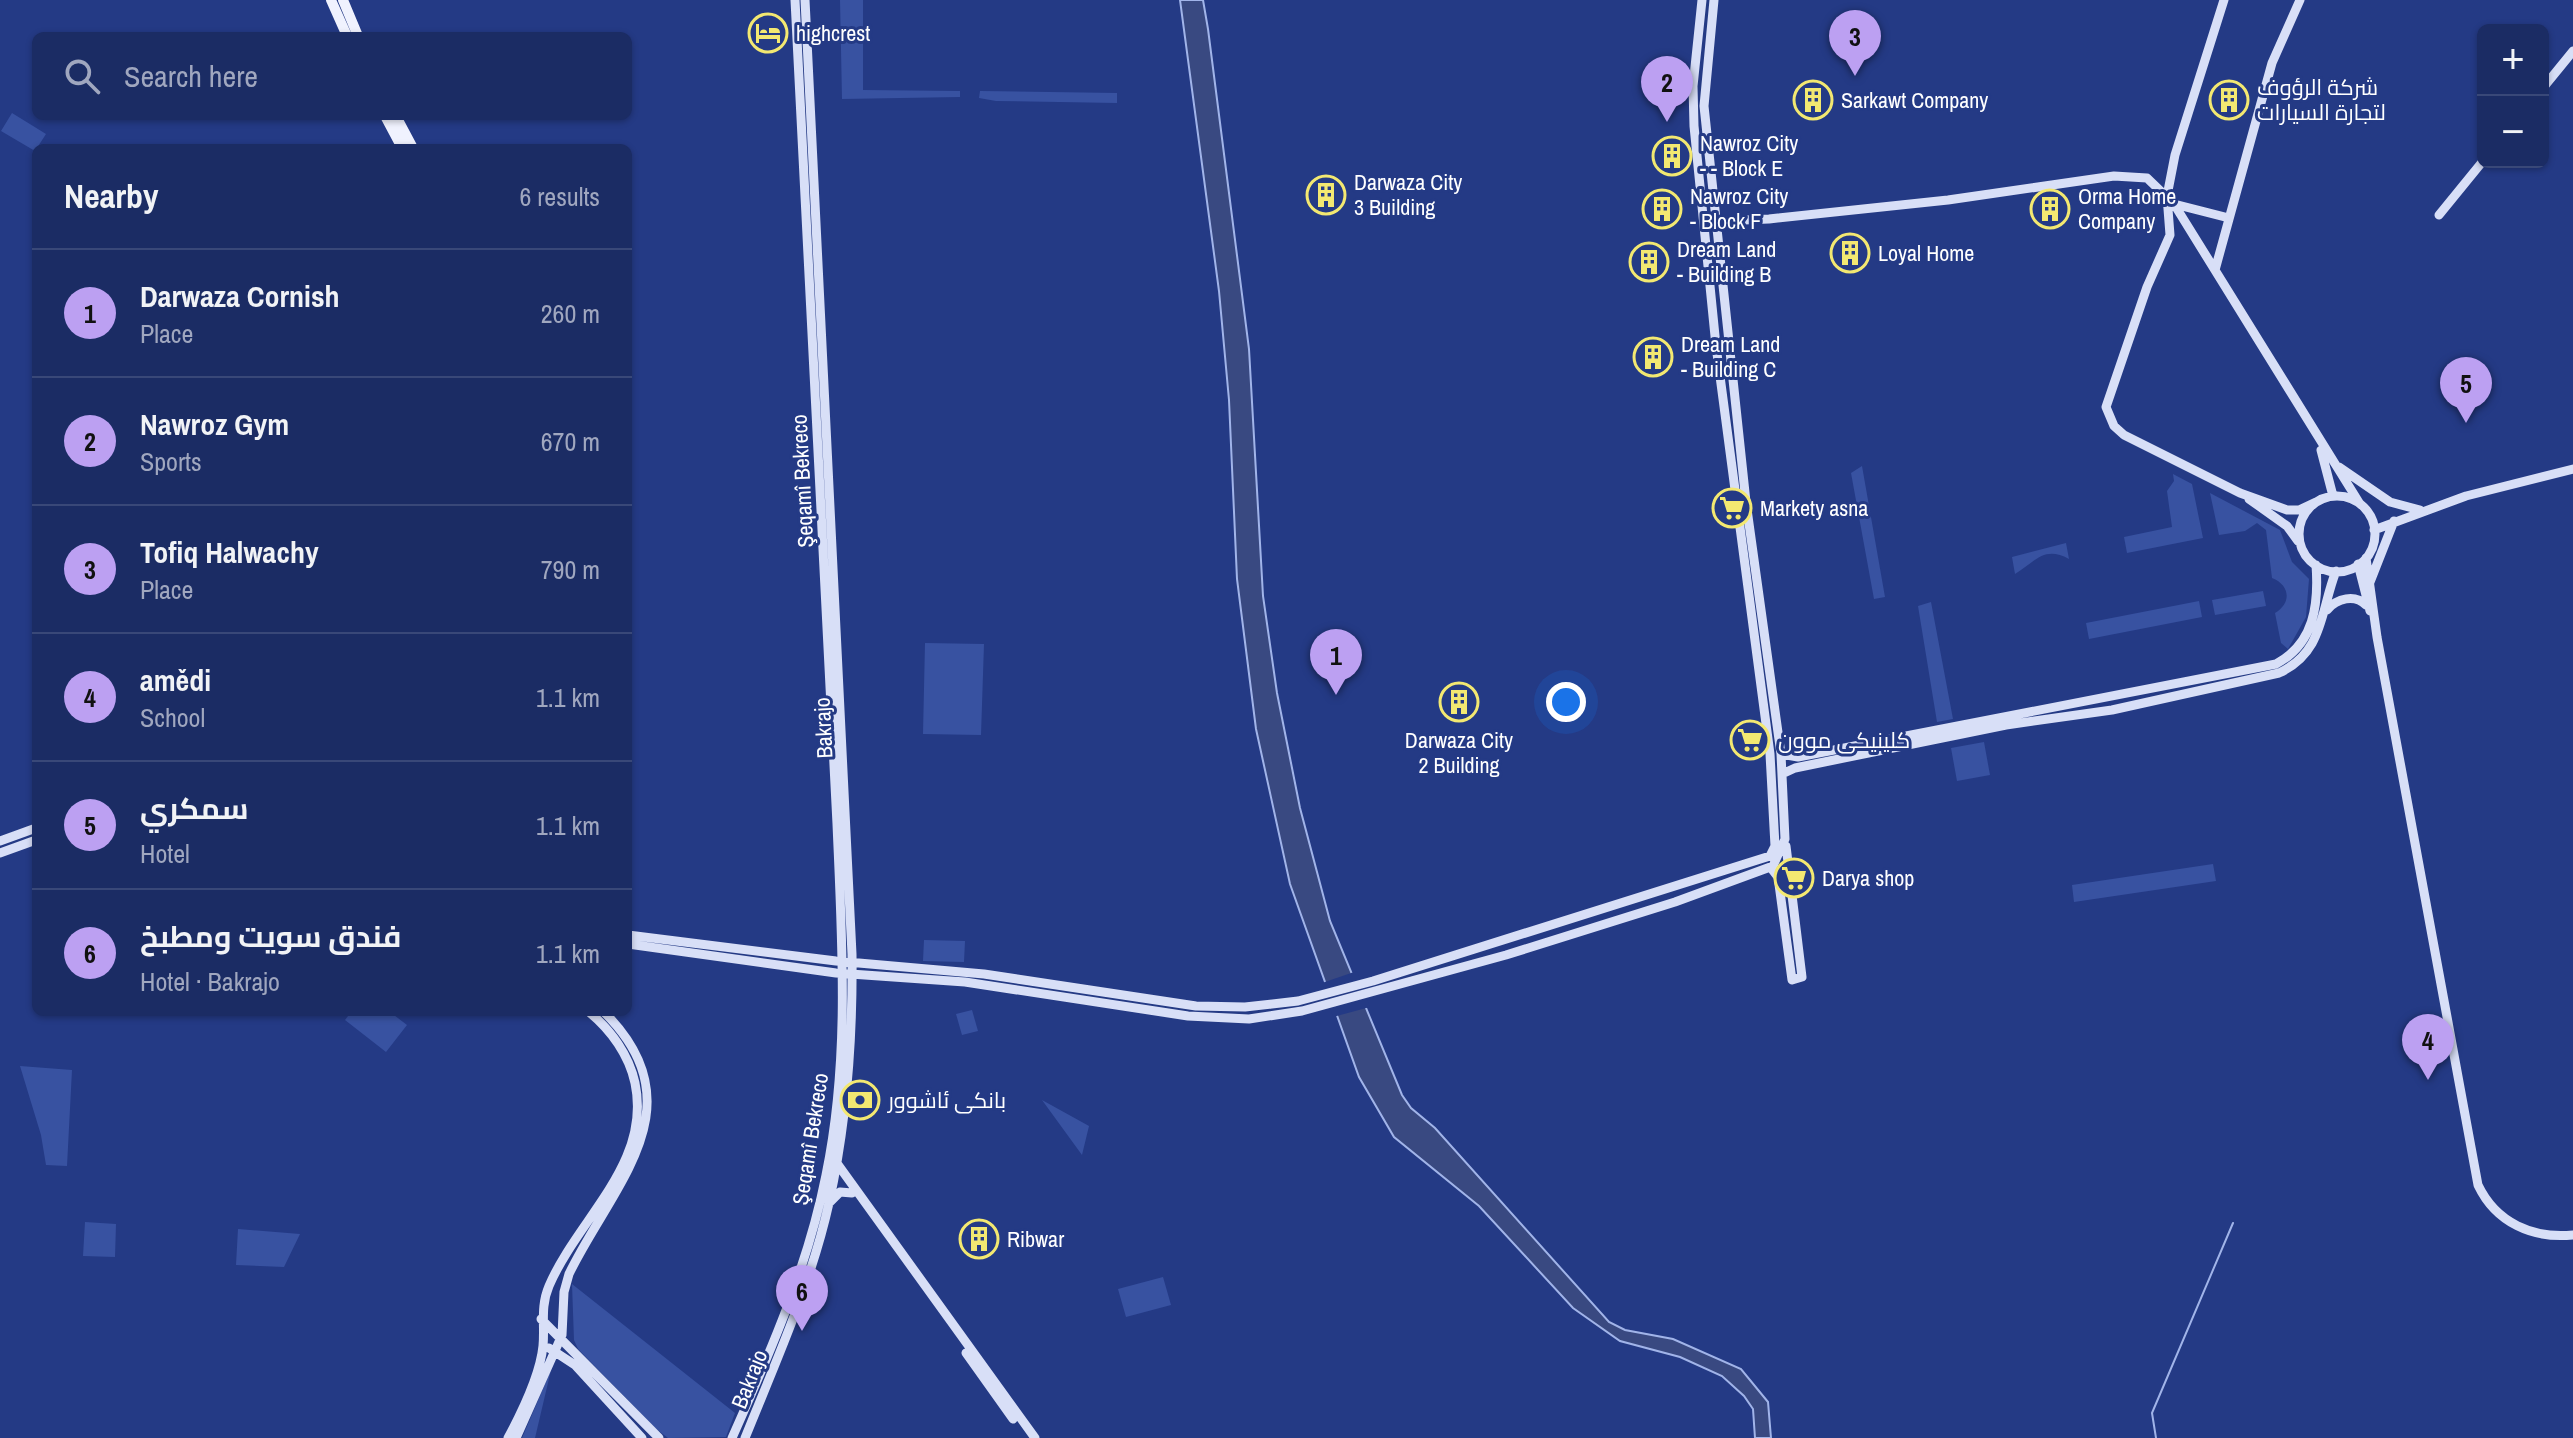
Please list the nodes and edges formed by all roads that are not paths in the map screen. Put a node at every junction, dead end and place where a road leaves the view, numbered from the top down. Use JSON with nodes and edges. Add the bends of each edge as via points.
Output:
{"nodes":[{"id":1,"x":331,"y":0,"type":"edge"},
{"id":2,"x":343,"y":0,"type":"edge"},
{"id":3,"x":795,"y":0,"type":"edge"},
{"id":4,"x":805,"y":0,"type":"edge"},
{"id":5,"x":1702,"y":0,"type":"edge"},
{"id":6,"x":1714,"y":0,"type":"edge"},
{"id":7,"x":2224,"y":0,"type":"edge"},
{"id":8,"x":2298,"y":0,"type":"edge"},
{"id":9,"x":345,"y":32,"type":"edge"},
{"id":10,"x":356,"y":32,"type":"edge"},
{"id":11,"x":2278,"y":41,"type":"junction"},
{"id":12,"x":2573,"y":51,"type":"edge"},
{"id":13,"x":1695,"y":54,"type":"junction"},
{"id":14,"x":1707,"y":57,"type":"junction"},
{"id":15,"x":2549,"y":81,"type":"edge"},
{"id":16,"x":1692,"y":96,"type":"junction"},
{"id":17,"x":1704,"y":96,"type":"junction"},
{"id":18,"x":387,"y":120,"type":"edge"},
{"id":19,"x":398,"y":120,"type":"edge"},
{"id":20,"x":400,"y":144,"type":"edge"},
{"id":21,"x":411,"y":144,"type":"edge"},
{"id":22,"x":2477,"y":168,"type":"edge"},
{"id":23,"x":2171,"y":200,"type":"junction"},
{"id":24,"x":2439,"y":215,"type":"dead end"},
{"id":25,"x":2225,"y":217,"type":"junction"},
{"id":26,"x":1718,"y":221,"type":"junction"},
{"id":27,"x":813,"y":246,"type":"junction"},
{"id":28,"x":2213,"y":267,"type":"junction"},
{"id":29,"x":2316,"y":436,"type":"junction"},
{"id":30,"x":2336,"y":465,"type":"junction"},
{"id":31,"x":2573,"y":469,"type":"edge"},
{"id":32,"x":1733,"y":484,"type":"junction"},
{"id":33,"x":1744,"y":484,"type":"junction"},
{"id":34,"x":2240,"y":493,"type":"junction"},
{"id":35,"x":2333,"y":496,"type":"junction"},
{"id":36,"x":1741,"y":502,"type":"junction"},
{"id":37,"x":2316,"y":502,"type":"junction"},
{"id":38,"x":2360,"y":504,"type":"junction"},
{"id":39,"x":2423,"y":510,"type":"junction"},
{"id":40,"x":2394,"y":521,"type":"junction"},
{"id":41,"x":2374,"y":530,"type":"junction"},
{"id":42,"x":2300,"y":544,"type":"junction"},
{"id":43,"x":2362,"y":561,"type":"junction"},
{"id":44,"x":2316,"y":565,"type":"junction"},
{"id":45,"x":2336,"y":571,"type":"junction"},
{"id":46,"x":2370,"y":582,"type":"junction"},
{"id":47,"x":2370,"y":611,"type":"junction"},
{"id":48,"x":2325,"y":613,"type":"junction"},
{"id":49,"x":2375,"y":623,"type":"junction"},
{"id":50,"x":2080,"y":702,"type":"junction"},
{"id":51,"x":2082,"y":714,"type":"junction"},
{"id":52,"x":1777,"y":756,"type":"junction"},
{"id":53,"x":1782,"y":774,"type":"junction"},
{"id":54,"x":32,"y":829,"type":"edge"},
{"id":55,"x":1785,"y":839,"type":"junction"},
{"id":56,"x":0,"y":841,"type":"edge"},
{"id":57,"x":32,"y":841,"type":"edge"},
{"id":58,"x":0,"y":853,"type":"edge"},
{"id":59,"x":1771,"y":868,"type":"junction"},
{"id":60,"x":1671,"y":890,"type":"junction"},
{"id":61,"x":1675,"y":902,"type":"junction"},
{"id":62,"x":632,"y":936,"type":"edge"},
{"id":63,"x":632,"y":944,"type":"edge"},
{"id":64,"x":685,"y":947,"type":"junction"},
{"id":65,"x":847,"y":961,"type":"junction"},
{"id":66,"x":847,"y":973,"type":"junction"},
{"id":67,"x":1379,"y":984,"type":"junction"},
{"id":68,"x":1321,"y":1000,"type":"junction"},
{"id":69,"x":593,"y":1016,"type":"edge"},
{"id":70,"x":607,"y":1016,"type":"edge"},
{"id":71,"x":832,"y":1165,"type":"junction"},
{"id":72,"x":828,"y":1187,"type":"junction"},
{"id":73,"x":852,"y":1193,"type":"junction"},
{"id":74,"x":829,"y":1203,"type":"junction"},
{"id":75,"x":2573,"y":1235,"type":"edge"},
{"id":76,"x":553,"y":1278,"type":"junction"},
{"id":77,"x":566,"y":1282,"type":"junction"},
{"id":78,"x":541,"y":1319,"type":"junction"},
{"id":79,"x":560,"y":1340,"type":"junction"},
{"id":80,"x":543,"y":1344,"type":"junction"},
{"id":81,"x":554,"y":1351,"type":"junction"},
{"id":82,"x":575,"y":1365,"type":"junction"},
{"id":83,"x":544,"y":1370,"type":"junction"},
{"id":84,"x":650,"y":1436,"type":"edge"},
{"id":85,"x":508,"y":1438,"type":"edge"},
{"id":86,"x":516,"y":1438,"type":"edge"},
{"id":87,"x":732,"y":1438,"type":"edge"},
{"id":88,"x":745,"y":1438,"type":"edge"},
{"id":89,"x":1027,"y":1438,"type":"edge"},
{"id":90,"x":1035,"y":1438,"type":"edge"}],
"edges":[{"from":1,"to":9,"type":"main road"},
{"from":2,"to":10,"type":"main road"},
{"from":3,"to":27,"type":"main road","name":"Şeqamî Bekreco"},
{"from":4,"to":27,"type":"main road"},
{"from":5,"to":13,"type":"main road"},
{"from":6,"to":14,"type":"main road"},
{"from":7,"to":23,"type":"main road","via":[[2196,77]]},
{"from":8,"to":11,"type":"main road"},
{"from":11,"to":25,"type":"main road"},
{"from":11,"to":28,"type":"main road"},
{"from":12,"to":15,"type":"main road"},
{"from":13,"to":14,"type":"main road"},
{"from":13,"to":16,"type":"main road"},
{"from":14,"to":17,"type":"main road"},
{"from":16,"to":17,"type":"main road"},
{"from":16,"to":32,"type":"main road"},
{"from":17,"to":26,"type":"main road"},
{"from":18,"to":20,"type":"main road"},
{"from":19,"to":21,"type":"main road"},
{"from":22,"to":24,"type":"main road"},
{"from":23,"to":25,"type":"main road"},
{"from":23,"to":26,"type":"main road","via":[[2147,178],[2114,176],[1948,200]]},
{"from":23,"to":28,"type":"main road"},
{"from":23,"to":34,"type":"main road","via":[[2170,235],[2111,387],[2107,412],[2124,435]]},
{"from":25,"to":28,"type":"main road"},
{"from":26,"to":33,"type":"main road"},
{"from":27,"to":65,"type":"main road","name":"Şeqamî Bekreco"},
{"from":28,"to":29,"type":"main road"},
{"from":29,"to":30,"type":"main road"},
{"from":29,"to":35,"type":"main road"},
{"from":30,"to":38,"type":"main road"},
{"from":30,"to":39,"type":"main road","via":[[2390,502]]},
{"from":31,"to":39,"type":"main road"},
{"from":32,"to":33,"type":"main road"},
{"from":32,"to":36,"type":"main road"},
{"from":33,"to":36,"type":"main road"},
{"from":34,"to":37,"type":"main road","via":[[2293,511]]},
{"from":34,"to":42,"type":"main road","via":[[2287,526]]},
{"from":35,"to":37,"type":"main road"},
{"from":35,"to":38,"type":"main road"},
{"from":36,"to":52,"type":"main road"},
{"from":37,"to":42,"type":"main road","via":[[2303,516]]},
{"from":38,"to":41,"type":"main road"},
{"from":39,"to":40,"type":"main road"},
{"from":40,"to":41,"type":"main road"},
{"from":40,"to":46,"type":"main road"},
{"from":41,"to":43,"type":"main road"},
{"from":42,"to":44,"type":"main road"},
{"from":43,"to":45,"type":"main road"},
{"from":43,"to":46,"type":"main road"},
{"from":43,"to":47,"type":"main road"},
{"from":44,"to":45,"type":"main road"},
{"from":44,"to":50,"type":"main road","via":[[2313,619],[2303,642],[2286,659],[2252,671]]},
{"from":45,"to":48,"type":"main road"},
{"from":46,"to":49,"type":"main road"},
{"from":47,"to":48,"type":"main road","via":[[2363,601],[2349,599],[2337,601]]},
{"from":47,"to":49,"type":"main road"},
{"from":48,"to":51,"type":"main road","via":[[2309,650],[2279,673]]},
{"from":49,"to":75,"type":"main road","via":[[2478,1185],[2485,1201],[2512,1224],[2545,1236]]},
{"from":50,"to":51,"type":"main road"},
{"from":50,"to":52,"type":"main road","via":[[1798,757]]},
{"from":51,"to":53,"type":"main road","via":[[2006,725]]},
{"from":52,"to":53,"type":"main road"},
{"from":52,"to":60,"type":"main road","via":[[1772,791],[1775,846],[1770,856]]},
{"from":53,"to":55,"type":"main road"},
{"from":54,"to":56,"type":"main road"},
{"from":55,"to":59,"type":"main road"},
{"from":55,"to":59,"type":"main road","via":[[1797,978],[1779,883]]},
{"from":57,"to":58,"type":"main road"},
{"from":59,"to":61,"type":"main road"},
{"from":60,"to":61,"type":"main road"},
{"from":60,"to":67,"type":"main road"},
{"from":61,"to":67,"type":"main road","via":[[1506,955]]},
{"from":62,"to":64,"type":"main road"},
{"from":63,"to":64,"type":"main road"},
{"from":64,"to":65,"type":"main road"},
{"from":64,"to":66,"type":"main road"},
{"from":65,"to":66,"type":"main road","name":"Bakrajo"},
{"from":65,"to":68,"type":"main road","via":[[984,974],[1196,1006]]},
{"from":66,"to":68,"type":"main road","via":[[965,982],[1217,1018],[1270,1017]]},
{"from":66,"to":71,"type":"main road","name":"Bakrajo","via":[[849,1070]]},
{"from":67,"to":68,"type":"main road"},
{"from":69,"to":76,"type":"main road","via":[[626,1059],[639,1115],[625,1163]]},
{"from":70,"to":77,"type":"main road","via":[[640,1070],[647,1119],[632,1167]]},
{"from":71,"to":72,"type":"main road","name":"Bakrajo"},
{"from":71,"to":73,"type":"main road"},
{"from":71,"to":90,"type":"main road"},
{"from":72,"to":74,"type":"main road","name":"Bakrajo"},
{"from":72,"to":87,"type":"main road","name":"Şeqamî Bekreco","via":[[784,1318]]},
{"from":73,"to":74,"type":"main road","via":[[840,1192]]},
{"from":73,"to":89,"type":"main road"},
{"from":74,"to":88,"type":"main road","name":"Bakrajo","via":[[793,1319]]},
{"from":76,"to":77,"type":"main road"},
{"from":76,"to":78,"type":"main road"},
{"from":77,"to":79,"type":"main road"},
{"from":78,"to":79,"type":"main road"},
{"from":78,"to":80,"type":"main road"},
{"from":79,"to":81,"type":"main road"},
{"from":79,"to":84,"type":"main road"},
{"from":80,"to":81,"type":"main road"},
{"from":80,"to":85,"type":"main road"},
{"from":81,"to":82,"type":"main road"},
{"from":81,"to":83,"type":"main road"},
{"from":82,"to":83,"type":"main road","via":[[556,1363]]},
{"from":82,"to":84,"type":"main road"},
{"from":83,"to":86,"type":"main road"}]}
